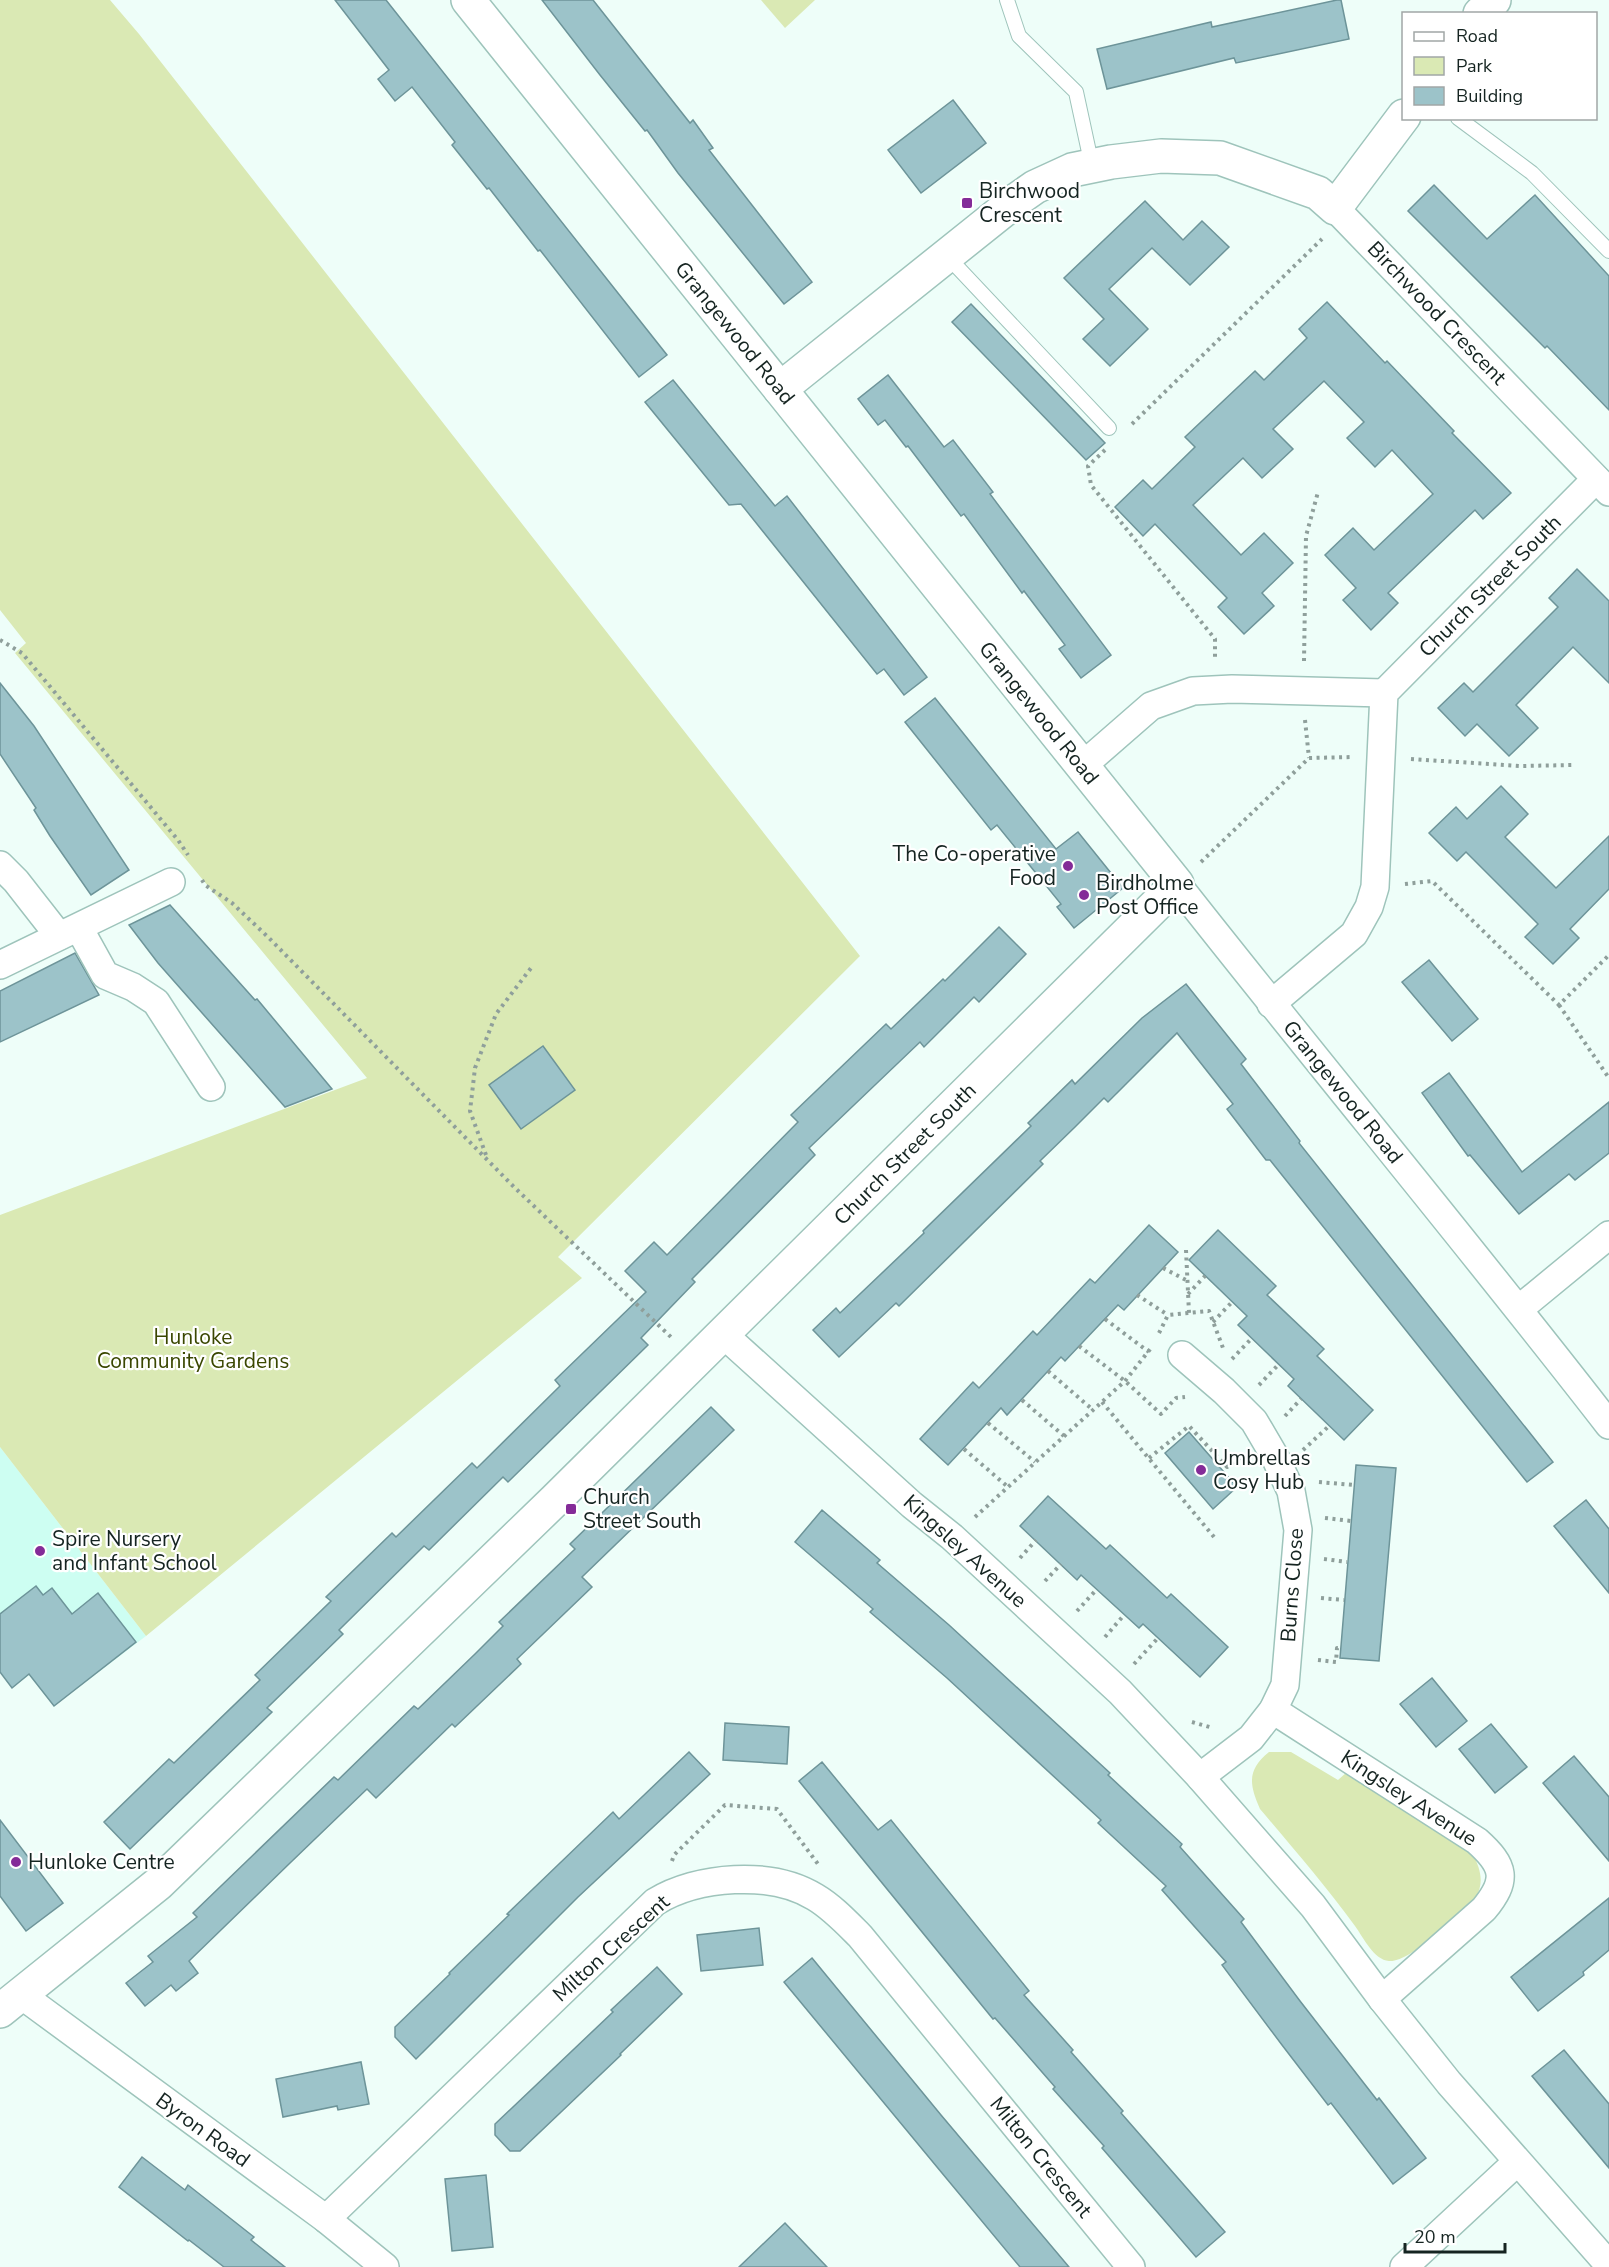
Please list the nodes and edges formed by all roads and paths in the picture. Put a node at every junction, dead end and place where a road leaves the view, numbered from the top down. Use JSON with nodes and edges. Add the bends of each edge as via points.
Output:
{"nodes":[{"id":1,"x":468,"y":0,"type":"edge"},
{"id":2,"x":1007,"y":0,"type":"edge"},
{"id":3,"x":1494,"y":0,"type":"edge"},
{"id":4,"x":1482,"y":12,"type":"edge"},
{"id":5,"x":1402,"y":119,"type":"edge"},
{"id":6,"x":1461,"y":120,"type":"edge"},
{"id":7,"x":1092,"y":166,"type":"junction"},
{"id":8,"x":1340,"y":213,"type":"junction"},
{"id":9,"x":1609,"y":251,"type":"edge"},
{"id":10,"x":946,"y":255,"type":"junction"},
{"id":11,"x":780,"y":389,"type":"junction"},
{"id":12,"x":1109,"y":428,"type":"dead end"},
{"id":13,"x":1127,"y":429,"type":"dead end"},
{"id":14,"x":1111,"y":444,"type":"dead end"},
{"id":15,"x":1603,"y":486,"type":"edge"},
{"id":16,"x":1318,"y":492,"type":"dead end"},
{"id":17,"x":0,"y":640,"type":"edge"},
{"id":18,"x":1215,"y":689,"type":"junction"},
{"id":19,"x":1303,"y":692,"type":"junction"},
{"id":20,"x":1384,"y":693,"type":"junction"},
{"id":21,"x":1379,"y":757,"type":"junction"},
{"id":22,"x":1309,"y":758,"type":"junction"},
{"id":23,"x":1575,"y":765,"type":"dead end"},
{"id":24,"x":1082,"y":767,"type":"junction"},
{"id":25,"x":190,"y":859,"type":"dead end"},
{"id":26,"x":0,"y":865,"type":"edge"},
{"id":27,"x":200,"y":877,"type":"dead end"},
{"id":28,"x":171,"y":882,"type":"dead end"},
{"id":29,"x":1177,"y":884,"type":"junction"},
{"id":30,"x":1375,"y":887,"type":"junction"},
{"id":31,"x":69,"y":932,"type":"junction"},
{"id":32,"x":4,"y":954,"type":"edge"},
{"id":33,"x":1609,"y":955,"type":"edge"},
{"id":34,"x":531,"y":968,"type":"dead end"},
{"id":35,"x":1271,"y":1004,"type":"junction"},
{"id":36,"x":1558,"y":1005,"type":"junction"},
{"id":37,"x":1609,"y":1078,"type":"edge"},
{"id":38,"x":211,"y":1087,"type":"dead end"},
{"id":39,"x":487,"y":1158,"type":"junction"},
{"id":40,"x":1609,"y":1235,"type":"edge"},
{"id":41,"x":1185,"y":1250,"type":"dead end"},
{"id":42,"x":1163,"y":1268,"type":"dead end"},
{"id":43,"x":1205,"y":1276,"type":"dead end"},
{"id":44,"x":1187,"y":1280,"type":"junction"},
{"id":45,"x":1188,"y":1294,"type":"junction"},
{"id":46,"x":1137,"y":1295,"type":"dead end"},
{"id":47,"x":1232,"y":1302,"type":"dead end"},
{"id":48,"x":1519,"y":1309,"type":"junction"},
{"id":49,"x":1189,"y":1313,"type":"dead end"},
{"id":50,"x":1168,"y":1315,"type":"dead end"},
{"id":51,"x":1105,"y":1319,"type":"dead end"},
{"id":52,"x":1213,"y":1322,"type":"dead end"},
{"id":53,"x":723,"y":1334,"type":"junction"},
{"id":54,"x":1252,"y":1338,"type":"dead end"},
{"id":55,"x":1079,"y":1346,"type":"dead end"},
{"id":56,"x":1149,"y":1352,"type":"dead end"},
{"id":57,"x":1182,"y":1355,"type":"dead end"},
{"id":58,"x":695,"y":1360,"type":"junction"},
{"id":59,"x":1228,"y":1363,"type":"dead end"},
{"id":60,"x":1279,"y":1364,"type":"dead end"},
{"id":61,"x":1048,"y":1371,"type":"dead end"},
{"id":62,"x":1125,"y":1381,"type":"junction"},
{"id":63,"x":1254,"y":1391,"type":"dead end"},
{"id":64,"x":1195,"y":1395,"type":"dead end"},
{"id":65,"x":1301,"y":1399,"type":"dead end"},
{"id":66,"x":1022,"y":1400,"type":"dead end"},
{"id":67,"x":1102,"y":1402,"type":"junction"},
{"id":68,"x":1093,"y":1410,"type":"junction"},
{"id":69,"x":1281,"y":1420,"type":"dead end"},
{"id":70,"x":988,"y":1423,"type":"dead end"},
{"id":71,"x":1609,"y":1425,"type":"edge"},
{"id":72,"x":1329,"y":1426,"type":"dead end"},
{"id":73,"x":1064,"y":1437,"type":"junction"},
{"id":74,"x":964,"y":1449,"type":"dead end"},
{"id":75,"x":1302,"y":1451,"type":"dead end"},
{"id":76,"x":1245,"y":1455,"type":"dead end"},
{"id":77,"x":1149,"y":1458,"type":"junction"},
{"id":78,"x":1035,"y":1462,"type":"junction"},
{"id":79,"x":1313,"y":1481,"type":"dead end"},
{"id":80,"x":1354,"y":1485,"type":"dead end"},
{"id":81,"x":1008,"y":1487,"type":"junction"},
{"id":82,"x":1320,"y":1518,"type":"dead end"},
{"id":83,"x":1351,"y":1521,"type":"dead end"},
{"id":84,"x":952,"y":1537,"type":"junction"},
{"id":85,"x":1214,"y":1537,"type":"dead end"},
{"id":86,"x":1036,"y":1540,"type":"dead end"},
{"id":87,"x":1315,"y":1558,"type":"dead end"},
{"id":88,"x":1347,"y":1562,"type":"dead end"},
{"id":89,"x":1015,"y":1564,"type":"dead end"},
{"id":90,"x":1061,"y":1564,"type":"dead end"},
{"id":91,"x":1039,"y":1587,"type":"dead end"},
{"id":92,"x":1097,"y":1589,"type":"dead end"},
{"id":93,"x":1312,"y":1597,"type":"dead end"},
{"id":94,"x":1344,"y":1600,"type":"dead end"},
{"id":95,"x":1124,"y":1615,"type":"dead end"},
{"id":96,"x":1072,"y":1618,"type":"dead end"},
{"id":97,"x":1158,"y":1638,"type":"dead end"},
{"id":98,"x":1099,"y":1643,"type":"dead end"},
{"id":99,"x":1341,"y":1648,"type":"dead end"},
{"id":100,"x":1308,"y":1659,"type":"dead end"},
{"id":101,"x":1128,"y":1671,"type":"dead end"},
{"id":102,"x":1273,"y":1710,"type":"junction"},
{"id":103,"x":1184,"y":1719,"type":"dead end"},
{"id":104,"x":1221,"y":1725,"type":"dead end"},
{"id":105,"x":1200,"y":1777,"type":"junction"},
{"id":106,"x":655,"y":1902,"type":"junction"},
{"id":107,"x":830,"y":1908,"type":"junction"},
{"id":108,"x":1382,"y":1999,"type":"junction"},
{"id":109,"x":10,"y":2002,"type":"edge"},
{"id":110,"x":1517,"y":2162,"type":"junction"},
{"id":111,"x":326,"y":2219,"type":"junction"},
{"id":112,"x":1609,"y":2265,"type":"edge"},
{"id":113,"x":385,"y":2267,"type":"edge"},
{"id":114,"x":1131,"y":2267,"type":"edge"},
{"id":115,"x":1404,"y":2267,"type":"edge"}],
"edges":[{"from":1,"to":11,"type":"street","name":"Grangewood Road"},
{"from":2,"to":7,"type":"lane","via":[[1019,36],[1076,92]]},
{"from":3,"to":4,"type":"street"},
{"from":5,"to":8,"type":"street"},
{"from":6,"to":9,"type":"lane","via":[[1532,173]]},
{"from":7,"to":8,"type":"street","name":"Birchwood Crescent","via":[[1161,156],[1220,158],[1318,193]]},
{"from":7,"to":10,"type":"street","name":"Birchwood Crescent","via":[[1072,170],[1035,187]]},
{"from":8,"to":13,"type":"path"},
{"from":8,"to":15,"type":"street","name":"Birchwood Crescent"},
{"from":10,"to":11,"type":"street","name":"Birchwood Crescent"},
{"from":10,"to":12,"type":"lane"},
{"from":11,"to":24,"type":"street","name":"Grangewood Road"},
{"from":14,"to":18,"type":"path","via":[[1088,466],[1091,485],[1215,639]]},
{"from":15,"to":20,"type":"street","name":"Church Street South"},
{"from":16,"to":19,"type":"path","via":[[1306,536]]},
{"from":17,"to":25,"type":"path","via":[[22,653]]},
{"from":18,"to":19,"type":"street"},
{"from":18,"to":24,"type":"street","via":[[1193,691],[1151,706]]},
{"from":19,"to":20,"type":"street"},
{"from":19,"to":22,"type":"path"},
{"from":20,"to":21,"type":"street"},
{"from":21,"to":22,"type":"path"},
{"from":21,"to":23,"type":"path","via":[[1520,766]]},
{"from":21,"to":30,"type":"street"},
{"from":22,"to":29,"type":"path"},
{"from":24,"to":29,"type":"street","name":"Grangewood Road"},
{"from":26,"to":31,"type":"street"},
{"from":27,"to":39,"type":"path","via":[[268,937]]},
{"from":28,"to":31,"type":"street"},
{"from":29,"to":35,"type":"street","name":"Grangewood Road"},
{"from":29,"to":53,"type":"street","name":"Church Street South"},
{"from":30,"to":35,"type":"street","via":[[1354,934]]},
{"from":30,"to":36,"type":"path","via":[[1432,881]]},
{"from":31,"to":32,"type":"street"},
{"from":31,"to":38,"type":"street","via":[[105,975],[156,1002]]},
{"from":33,"to":36,"type":"path"},
{"from":34,"to":39,"type":"path","via":[[496,1014],[475,1068],[470,1111]]},
{"from":35,"to":48,"type":"street","name":"Grangewood Road"},
{"from":36,"to":37,"type":"path"},
{"from":39,"to":58,"type":"path"},
{"from":40,"to":48,"type":"street"},
{"from":41,"to":44,"type":"path"},
{"from":42,"to":44,"type":"path"},
{"from":43,"to":45,"type":"path"},
{"from":44,"to":45,"type":"path"},
{"from":45,"to":49,"type":"path"},
{"from":46,"to":50,"type":"path"},
{"from":47,"to":52,"type":"path"},
{"from":48,"to":71,"type":"street","name":"Grangewood Road"},
{"from":51,"to":56,"type":"path"},
{"from":53,"to":58,"type":"street","name":"Church Street South"},
{"from":53,"to":84,"type":"street","name":"Kingsley Avenue"},
{"from":54,"to":59,"type":"path"},
{"from":55,"to":62,"type":"path"},
{"from":57,"to":102,"type":"street","name":"Burns Close","via":[[1254,1421],[1291,1491],[1299,1530],[1285,1685]]},
{"from":58,"to":109,"type":"street","name":"Church Street South","via":[[158,1884]]},
{"from":60,"to":63,"type":"path"},
{"from":61,"to":68,"type":"path"},
{"from":62,"to":64,"type":"path","via":[[1161,1414],[1176,1398]]},
{"from":62,"to":67,"type":"path"},
{"from":65,"to":69,"type":"path"},
{"from":66,"to":73,"type":"path"},
{"from":67,"to":68,"type":"path"},
{"from":67,"to":77,"type":"path"},
{"from":68,"to":73,"type":"path"},
{"from":70,"to":78,"type":"path"},
{"from":72,"to":75,"type":"path"},
{"from":73,"to":78,"type":"path"},
{"from":74,"to":81,"type":"path"},
{"from":76,"to":77,"type":"path","via":[[1227,1467],[1189,1426]]},
{"from":77,"to":85,"type":"path"},
{"from":78,"to":81,"type":"path"},
{"from":79,"to":80,"type":"path"},
{"from":81,"to":84,"type":"path"},
{"from":82,"to":83,"type":"path"},
{"from":84,"to":105,"type":"street","name":"Kingsley Avenue","via":[[1120,1692]]},
{"from":86,"to":89,"type":"path"},
{"from":87,"to":88,"type":"path"},
{"from":90,"to":91,"type":"path"},
{"from":92,"to":96,"type":"path"},
{"from":93,"to":94,"type":"path"},
{"from":95,"to":98,"type":"path"},
{"from":97,"to":101,"type":"path"},
{"from":99,"to":100,"type":"path","via":[[1337,1648],[1336,1662]]},
{"from":102,"to":105,"type":"street","via":[[1251,1738]]},
{"from":102,"to":108,"type":"street","name":"Kingsley Avenue","via":[[1477,1841],[1493,1855],[1501,1874],[1497,1893],[1484,1909]]},
{"from":103,"to":104,"type":"path","via":[[1211,1729]]},
{"from":105,"to":108,"type":"street","name":"Kingsley Avenue","via":[[1313,1906]]},
{"from":106,"to":107,"type":"street","name":"Milton Crescent","via":[[690,1886],[743,1880],[796,1888]]},
{"from":106,"to":107,"type":"path","via":[[674,1855],[725,1805],[777,1809],[818,1862]]},
{"from":106,"to":111,"type":"street","name":"Milton Crescent"},
{"from":107,"to":114,"type":"street","name":"Milton Crescent","via":[[860,1936]]},
{"from":108,"to":110,"type":"street","name":"Kingsley Avenue"},
{"from":109,"to":111,"type":"street","name":"Byron Road"},
{"from":110,"to":112,"type":"street","name":"Kingsley Avenue"},
{"from":110,"to":115,"type":"street"},
{"from":111,"to":113,"type":"street","name":"Byron Road"}]}
